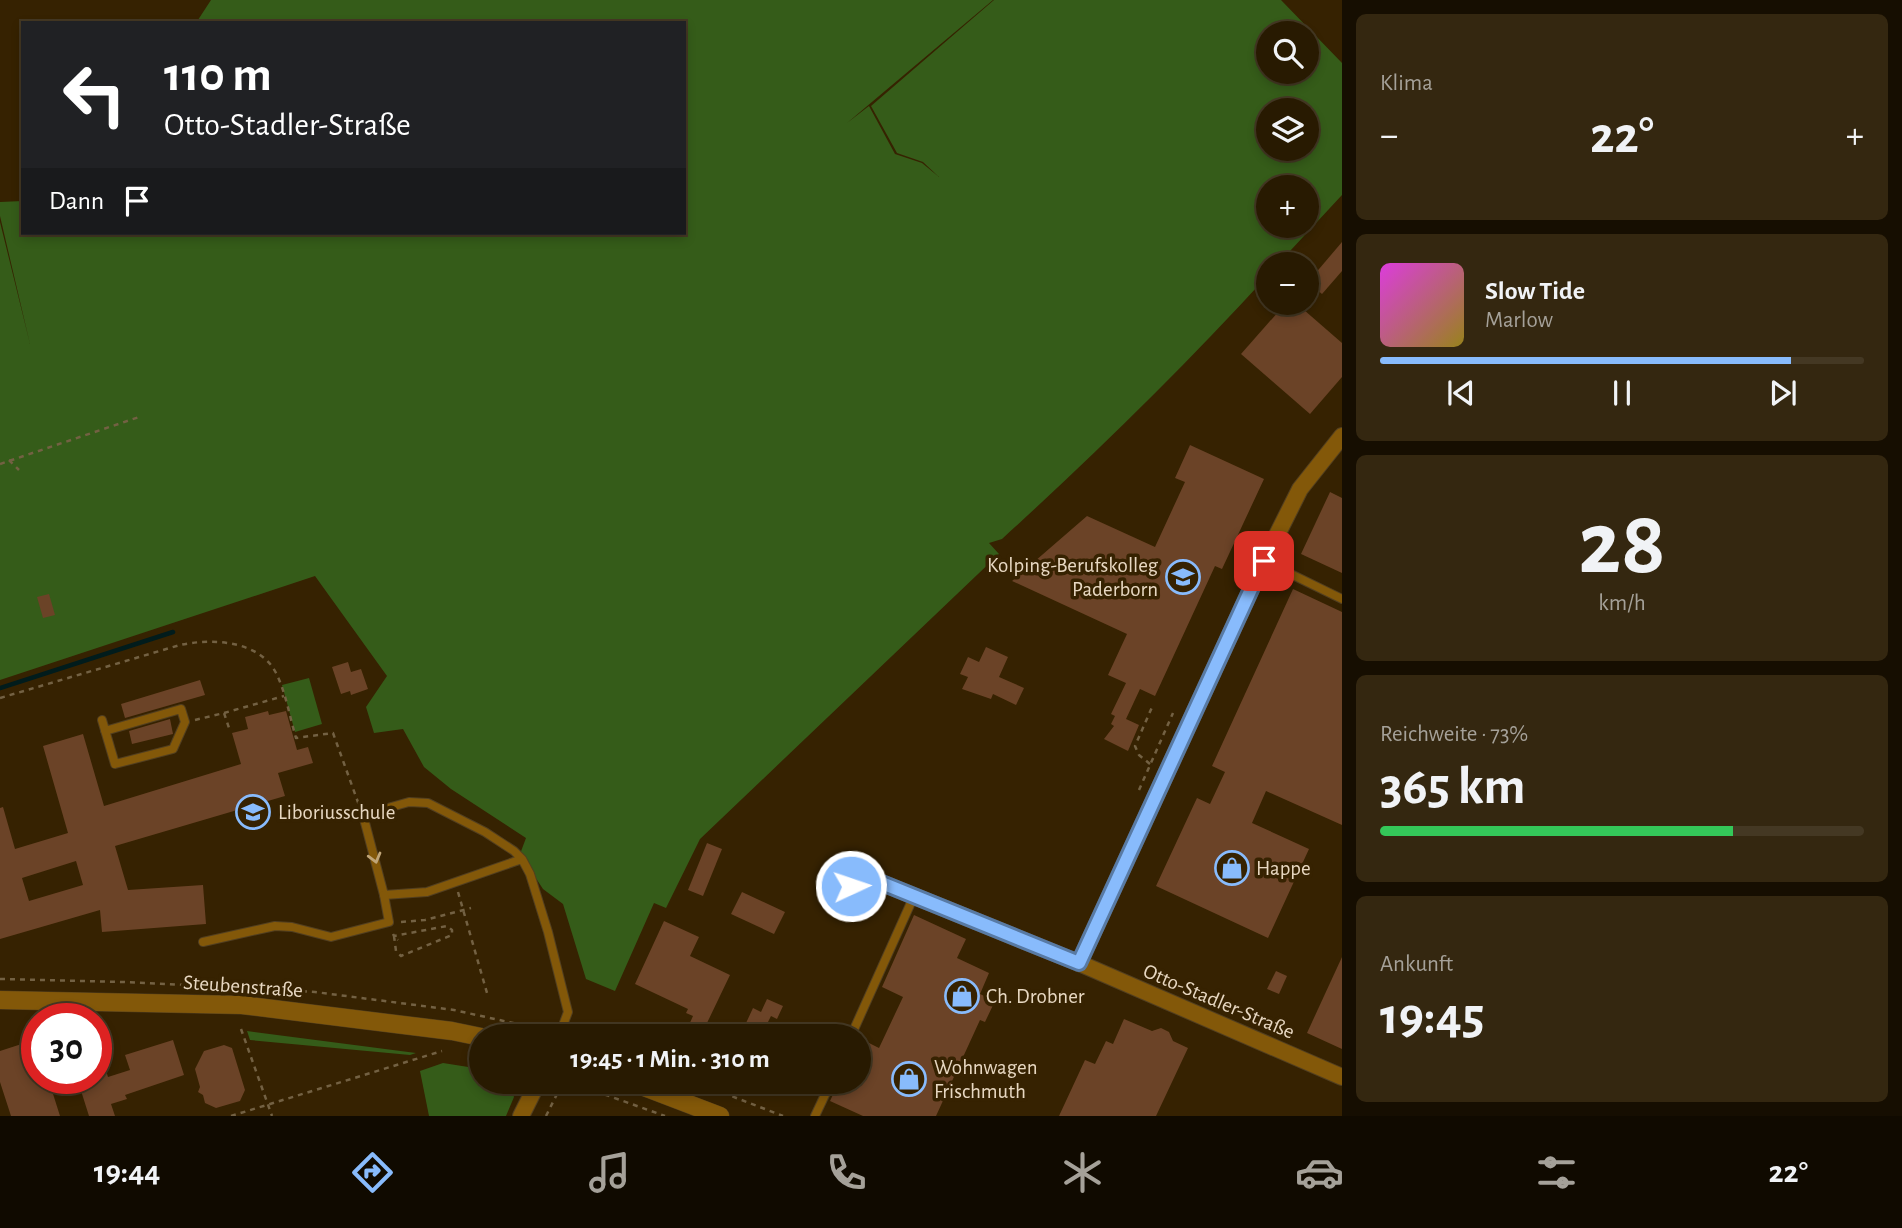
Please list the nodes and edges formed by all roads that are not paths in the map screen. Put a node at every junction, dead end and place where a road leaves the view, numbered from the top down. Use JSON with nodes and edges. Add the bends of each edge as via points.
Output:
{"nodes":[{"id":1,"x":1342,"y":436,"type":"edge"},
{"id":2,"x":1264,"y":561,"type":"junction"},
{"id":3,"x":1342,"y":599,"type":"edge"},
{"id":4,"x":102,"y":720,"type":"dead end"},
{"id":5,"x":105,"y":730,"type":"junction"},
{"id":6,"x":522,"y":859,"type":"junction"},
{"id":7,"x":851,"y":886,"type":"dead end"},
{"id":8,"x":384,"y":895,"type":"junction"},
{"id":9,"x":914,"y":897,"type":"junction"},
{"id":10,"x":203,"y":942,"type":"dead end"},
{"id":11,"x":1079,"y":963,"type":"junction"},
{"id":12,"x":0,"y":1000,"type":"edge"},
{"id":13,"x":564,"y":1024,"type":"edge"},
{"id":14,"x":856,"y":1024,"type":"edge"},
{"id":15,"x":469,"y":1035,"type":"edge"},
{"id":16,"x":1342,"y":1077,"type":"edge"},
{"id":17,"x":532,"y":1094,"type":"edge"},
{"id":18,"x":657,"y":1094,"type":"edge"},
{"id":19,"x":825,"y":1094,"type":"edge"},
{"id":20,"x":694,"y":1111,"type":"edge"},
{"id":21,"x":522,"y":1116,"type":"edge"},
{"id":22,"x":720,"y":1116,"type":"edge"},
{"id":23,"x":815,"y":1116,"type":"edge"}],
"edges":[{"from":1,"to":2,"type":"street","via":[[1300,489]]},
{"from":2,"to":3,"type":"lane"},
{"from":2,"to":11,"type":"street"},
{"from":4,"to":5,"type":"lane"},
{"from":5,"to":5,"type":"lane","via":[[115,764],[173,749],[185,722],[181,709]]},
{"from":6,"to":8,"type":"lane","via":[[427,892]]},
{"from":6,"to":8,"type":"lane","one_way":true,"via":[[485,832],[428,803],[410,802],[363,815]]},
{"from":6,"to":13,"type":"lane","via":[[548,932],[568,1012]]},
{"from":7,"to":9,"type":"street","name":"Otto-Stadler-Straße","via":[[872,879]]},
{"from":8,"to":10,"type":"lane","via":[[389,922],[331,937],[275,926]]},
{"from":9,"to":11,"type":"street","name":"Otto-Stadler-Straße"},
{"from":9,"to":14,"type":"lane"},
{"from":11,"to":16,"type":"street","name":"Otto-Stadler-Straße"},
{"from":12,"to":15,"type":"street","name":"Steubenstraße","via":[[242,1005]]},
{"from":17,"to":21,"type":"street"},
{"from":18,"to":20,"type":"street"},
{"from":19,"to":23,"type":"lane"},
{"from":20,"to":22,"type":"street"}]}
